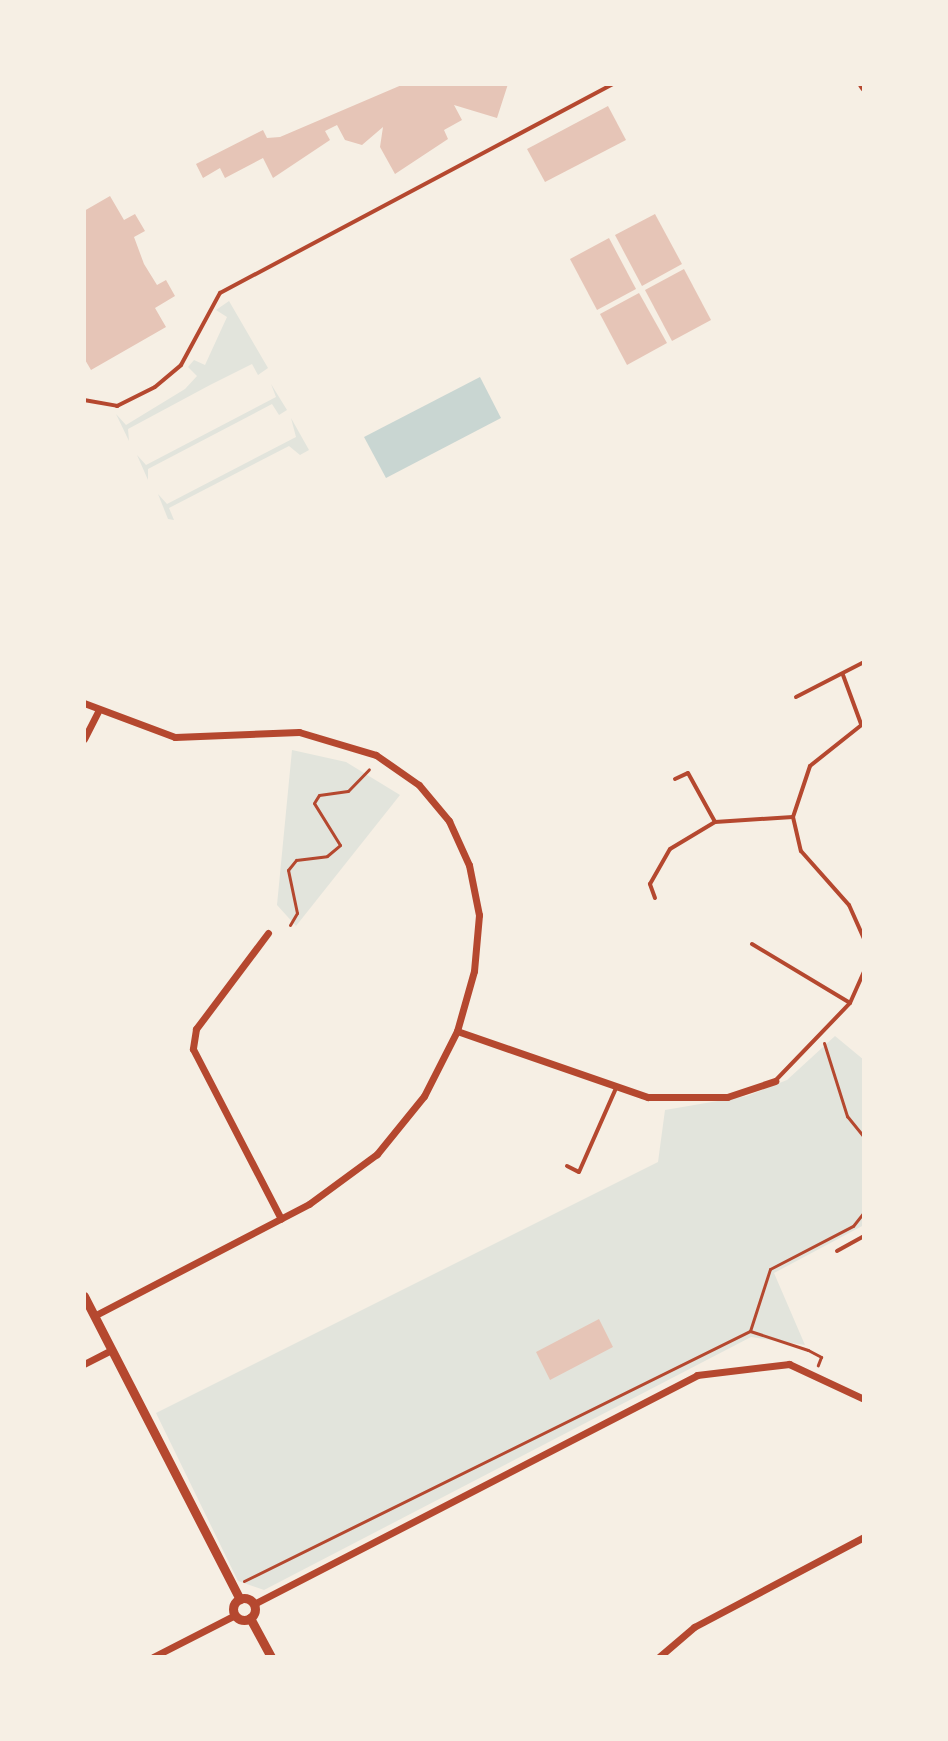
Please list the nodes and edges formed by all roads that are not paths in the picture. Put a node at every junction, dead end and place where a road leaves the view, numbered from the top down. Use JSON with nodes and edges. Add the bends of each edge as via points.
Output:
{"nodes":[{"id":1,"x":593,"y":84,"type":"edge"},
{"id":2,"x":613,"y":84,"type":"edge"},
{"id":3,"x":598,"y":92,"type":"junction"},
{"id":4,"x":84,"y":400,"type":"edge"},
{"id":5,"x":864,"y":662,"type":"edge"},
{"id":6,"x":843,"y":675,"type":"junction"},
{"id":7,"x":796,"y":697,"type":"dead end"},
{"id":8,"x":84,"y":703,"type":"edge"},
{"id":9,"x":98,"y":712,"type":"junction"},
{"id":10,"x":862,"y":724,"type":"edge"},
{"id":11,"x":84,"y":739,"type":"edge"},
{"id":12,"x":675,"y":779,"type":"dead end"},
{"id":13,"x":793,"y":817,"type":"junction"},
{"id":14,"x":715,"y":822,"type":"junction"},
{"id":15,"x":655,"y":898,"type":"dead end"},
{"id":16,"x":268,"y":933,"type":"dead end"},
{"id":17,"x":864,"y":938,"type":"edge"},
{"id":18,"x":752,"y":944,"type":"dead end"},
{"id":19,"x":864,"y":947,"type":"edge"},
{"id":20,"x":850,"y":1003,"type":"junction"},
{"id":21,"x":457,"y":1031,"type":"junction"},
{"id":22,"x":775,"y":1081,"type":"joint"},
{"id":23,"x":616,"y":1087,"type":"junction"},
{"id":24,"x":567,"y":1166,"type":"dead end"},
{"id":25,"x":281,"y":1219,"type":"junction"},
{"id":26,"x":864,"y":1236,"type":"edge"},
{"id":27,"x":837,"y":1251,"type":"dead end"},
{"id":28,"x":84,"y":1296,"type":"edge"},
{"id":29,"x":94,"y":1316,"type":"junction"},
{"id":30,"x":112,"y":1350,"type":"junction"},
{"id":31,"x":84,"y":1364,"type":"edge"},
{"id":32,"x":864,"y":1399,"type":"edge"},
{"id":33,"x":864,"y":1537,"type":"edge"},
{"id":34,"x":240,"y":1599,"type":"junction"},
{"id":35,"x":254,"y":1604,"type":"junction"},
{"id":36,"x":235,"y":1615,"type":"junction"},
{"id":37,"x":250,"y":1618,"type":"junction"},
{"id":38,"x":153,"y":1657,"type":"edge"},
{"id":39,"x":271,"y":1657,"type":"edge"},
{"id":40,"x":659,"y":1657,"type":"edge"}],
"edges":[{"from":1,"to":3,"type":"lane"},
{"from":2,"to":3,"type":"lane"},
{"from":3,"to":4,"type":"lane","via":[[220,293],[181,365],[155,387],[117,406]]},
{"from":5,"to":6,"type":"lane"},
{"from":6,"to":7,"type":"lane"},
{"from":6,"to":10,"type":"lane"},
{"from":8,"to":9,"type":"street"},
{"from":9,"to":11,"type":"street"},
{"from":9,"to":21,"type":"street","via":[[199,739],[323,735],[376,755],[419,785],[459,841],[476,891],[474,971]]},
{"from":10,"to":13,"type":"lane","via":[[810,766]]},
{"from":12,"to":14,"type":"lane","via":[[688,773]]},
{"from":13,"to":14,"type":"lane"},
{"from":13,"to":17,"type":"lane","via":[[801,851],[849,905]]},
{"from":14,"to":15,"type":"lane","via":[[670,849],[650,884]]},
{"from":16,"to":25,"type":"street","via":[[196,1029],[193,1049]]},
{"from":18,"to":20,"type":"lane"},
{"from":19,"to":20,"type":"lane","via":[[864,972]]},
{"from":20,"to":22,"type":"lane","via":[[822,1039]]},
{"from":21,"to":23,"type":"street"},
{"from":21,"to":25,"type":"street","via":[[424,1096],[377,1154]]},
{"from":22,"to":23,"type":"street","via":[[695,1100]]},
{"from":23,"to":24,"type":"lane","via":[[579,1172]]},
{"from":25,"to":29,"type":"street"},
{"from":26,"to":27,"type":"lane"},
{"from":28,"to":29,"type":"street"},
{"from":29,"to":30,"type":"street"},
{"from":30,"to":31,"type":"street"},
{"from":30,"to":34,"type":"street"},
{"from":32,"to":35,"type":"street","via":[[789,1364],[697,1375]]},
{"from":33,"to":40,"type":"street","via":[[694,1627]]},
{"from":34,"to":35,"type":"street"},
{"from":34,"to":36,"type":"street"},
{"from":35,"to":37,"type":"street"},
{"from":36,"to":37,"type":"street"},
{"from":36,"to":38,"type":"street"},
{"from":37,"to":39,"type":"street"}]}
